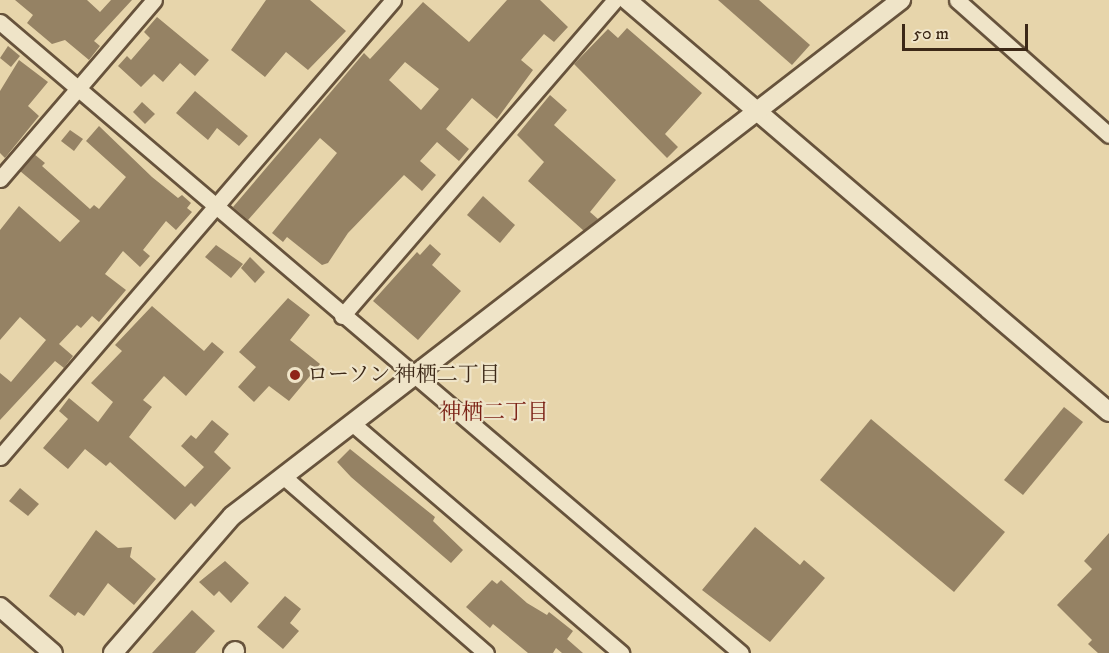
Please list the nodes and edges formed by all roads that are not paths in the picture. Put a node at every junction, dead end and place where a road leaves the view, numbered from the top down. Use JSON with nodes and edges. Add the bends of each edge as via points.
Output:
{"nodes":[{"id":1,"x":154,"y":0,"type":"edge"},
{"id":2,"x":393,"y":0,"type":"edge"},
{"id":3,"x":615,"y":0,"type":"edge"},
{"id":4,"x":627,"y":0,"type":"edge"},
{"id":5,"x":901,"y":0,"type":"edge"},
{"id":6,"x":957,"y":0,"type":"edge"},
{"id":7,"x":0,"y":22,"type":"edge"},
{"id":8,"x":78,"y":89,"type":"junction"},
{"id":9,"x":760,"y":112,"type":"junction"},
{"id":10,"x":1109,"y":135,"type":"edge"},
{"id":11,"x":0,"y":179,"type":"edge"},
{"id":12,"x":214,"y":207,"type":"junction"},
{"id":13,"x":342,"y":316,"type":"junction"},
{"id":14,"x":416,"y":376,"type":"junction"},
{"id":15,"x":1109,"y":412,"type":"edge"},
{"id":16,"x":353,"y":424,"type":"junction"},
{"id":17,"x":0,"y":457,"type":"edge"},
{"id":18,"x":284,"y":477,"type":"junction"},
{"id":19,"x":0,"y":607,"type":"edge"},
{"id":20,"x":53,"y":653,"type":"edge"},
{"id":21,"x":113,"y":653,"type":"edge"},
{"id":22,"x":486,"y":653,"type":"edge"},
{"id":23,"x":621,"y":653,"type":"edge"},
{"id":24,"x":741,"y":653,"type":"edge"}],
"edges":[{"from":1,"to":8,"type":"street"},
{"from":2,"to":12,"type":"street"},
{"from":3,"to":13,"type":"street"},
{"from":4,"to":9,"type":"street"},
{"from":5,"to":9,"type":"street"},
{"from":6,"to":10,"type":"street"},
{"from":7,"to":8,"type":"street"},
{"from":8,"to":11,"type":"street"},
{"from":8,"to":12,"type":"street"},
{"from":9,"to":14,"type":"street"},
{"from":9,"to":15,"type":"street"},
{"from":12,"to":13,"type":"street"},
{"from":12,"to":17,"type":"street"},
{"from":13,"to":14,"type":"street"},
{"from":14,"to":16,"type":"street"},
{"from":14,"to":24,"type":"street"},
{"from":16,"to":18,"type":"street"},
{"from":16,"to":23,"type":"street"},
{"from":18,"to":21,"type":"street","via":[[232,516]]},
{"from":18,"to":22,"type":"street"},
{"from":19,"to":20,"type":"street"}]}
